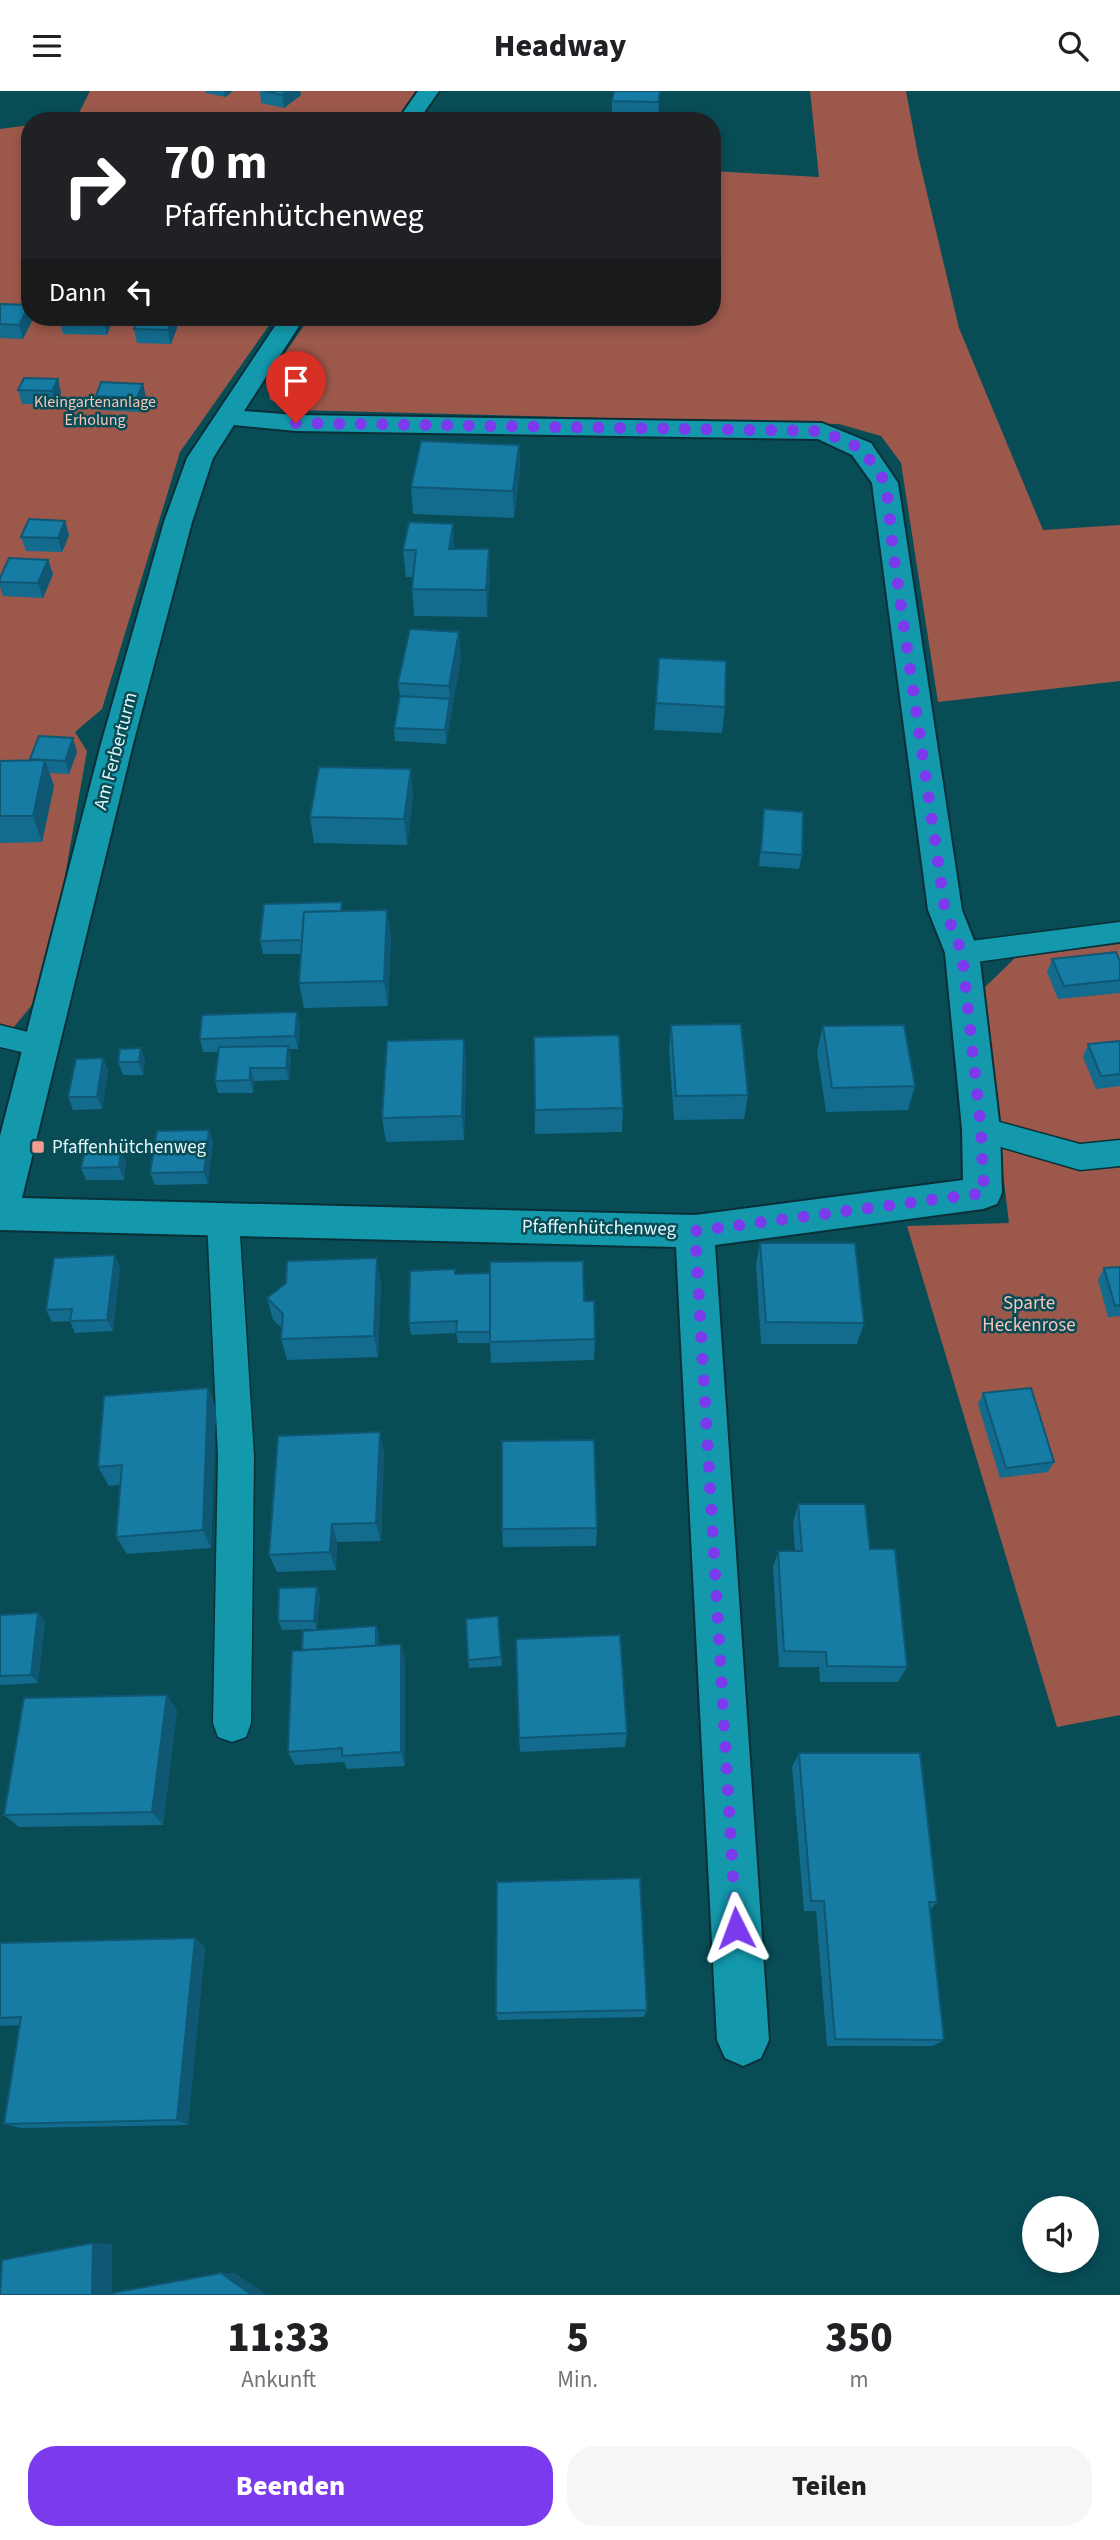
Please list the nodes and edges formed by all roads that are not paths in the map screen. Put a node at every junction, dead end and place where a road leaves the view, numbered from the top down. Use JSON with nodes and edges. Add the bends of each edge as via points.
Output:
{"nodes":[{"id":1,"x":429,"y":91,"type":"edge"},
{"id":2,"x":414,"y":112,"type":"edge"},
{"id":3,"x":287,"y":326,"type":"edge"},
{"id":4,"x":226,"y":417,"type":"junction"},
{"id":5,"x":1120,"y":932,"type":"edge"},
{"id":6,"x":962,"y":953,"type":"junction"},
{"id":7,"x":0,"y":1036,"type":"edge"},
{"id":8,"x":42,"y":1046,"type":"junction"},
{"id":9,"x":981,"y":1129,"type":"junction"},
{"id":10,"x":1120,"y":1153,"type":"edge"},
{"id":11,"x":0,"y":1212,"type":"edge"},
{"id":12,"x":223,"y":1219,"type":"junction"},
{"id":13,"x":695,"y":1231,"type":"junction"},
{"id":14,"x":232,"y":1723,"type":"dead end"},
{"id":15,"x":743,"y":2040,"type":"dead end"}],
"edges":[{"from":1,"to":2,"type":"street"},
{"from":3,"to":4,"type":"street","name":"Am Ferberturm"},
{"from":4,"to":6,"type":"street","name":"Pfaffenhütchenweg","via":[[296,423],[822,431],[862,449],[886,483],[945,910]]},
{"from":4,"to":8,"type":"street","name":"Am Ferberturm","via":[[200,458],[178,522]]},
{"from":5,"to":6,"type":"lane"},
{"from":6,"to":9,"type":"street","name":"Pfaffenhütchenweg"},
{"from":7,"to":8,"type":"lane"},
{"from":8,"to":11,"type":"street","name":"Am Ferberturm"},
{"from":9,"to":10,"type":"lane","via":[[1080,1157]]},
{"from":9,"to":13,"type":"street","name":"Pfaffenhütchenweg","via":[[984,1193]]},
{"from":11,"to":12,"type":"street","name":"Pfaffenhütchenweg"},
{"from":12,"to":13,"type":"street","name":"Pfaffenhütchenweg"},
{"from":12,"to":14,"type":"lane","via":[[236,1456]]},
{"from":13,"to":15,"type":"street","name":"Pfaffenhütchenweg"}]}
